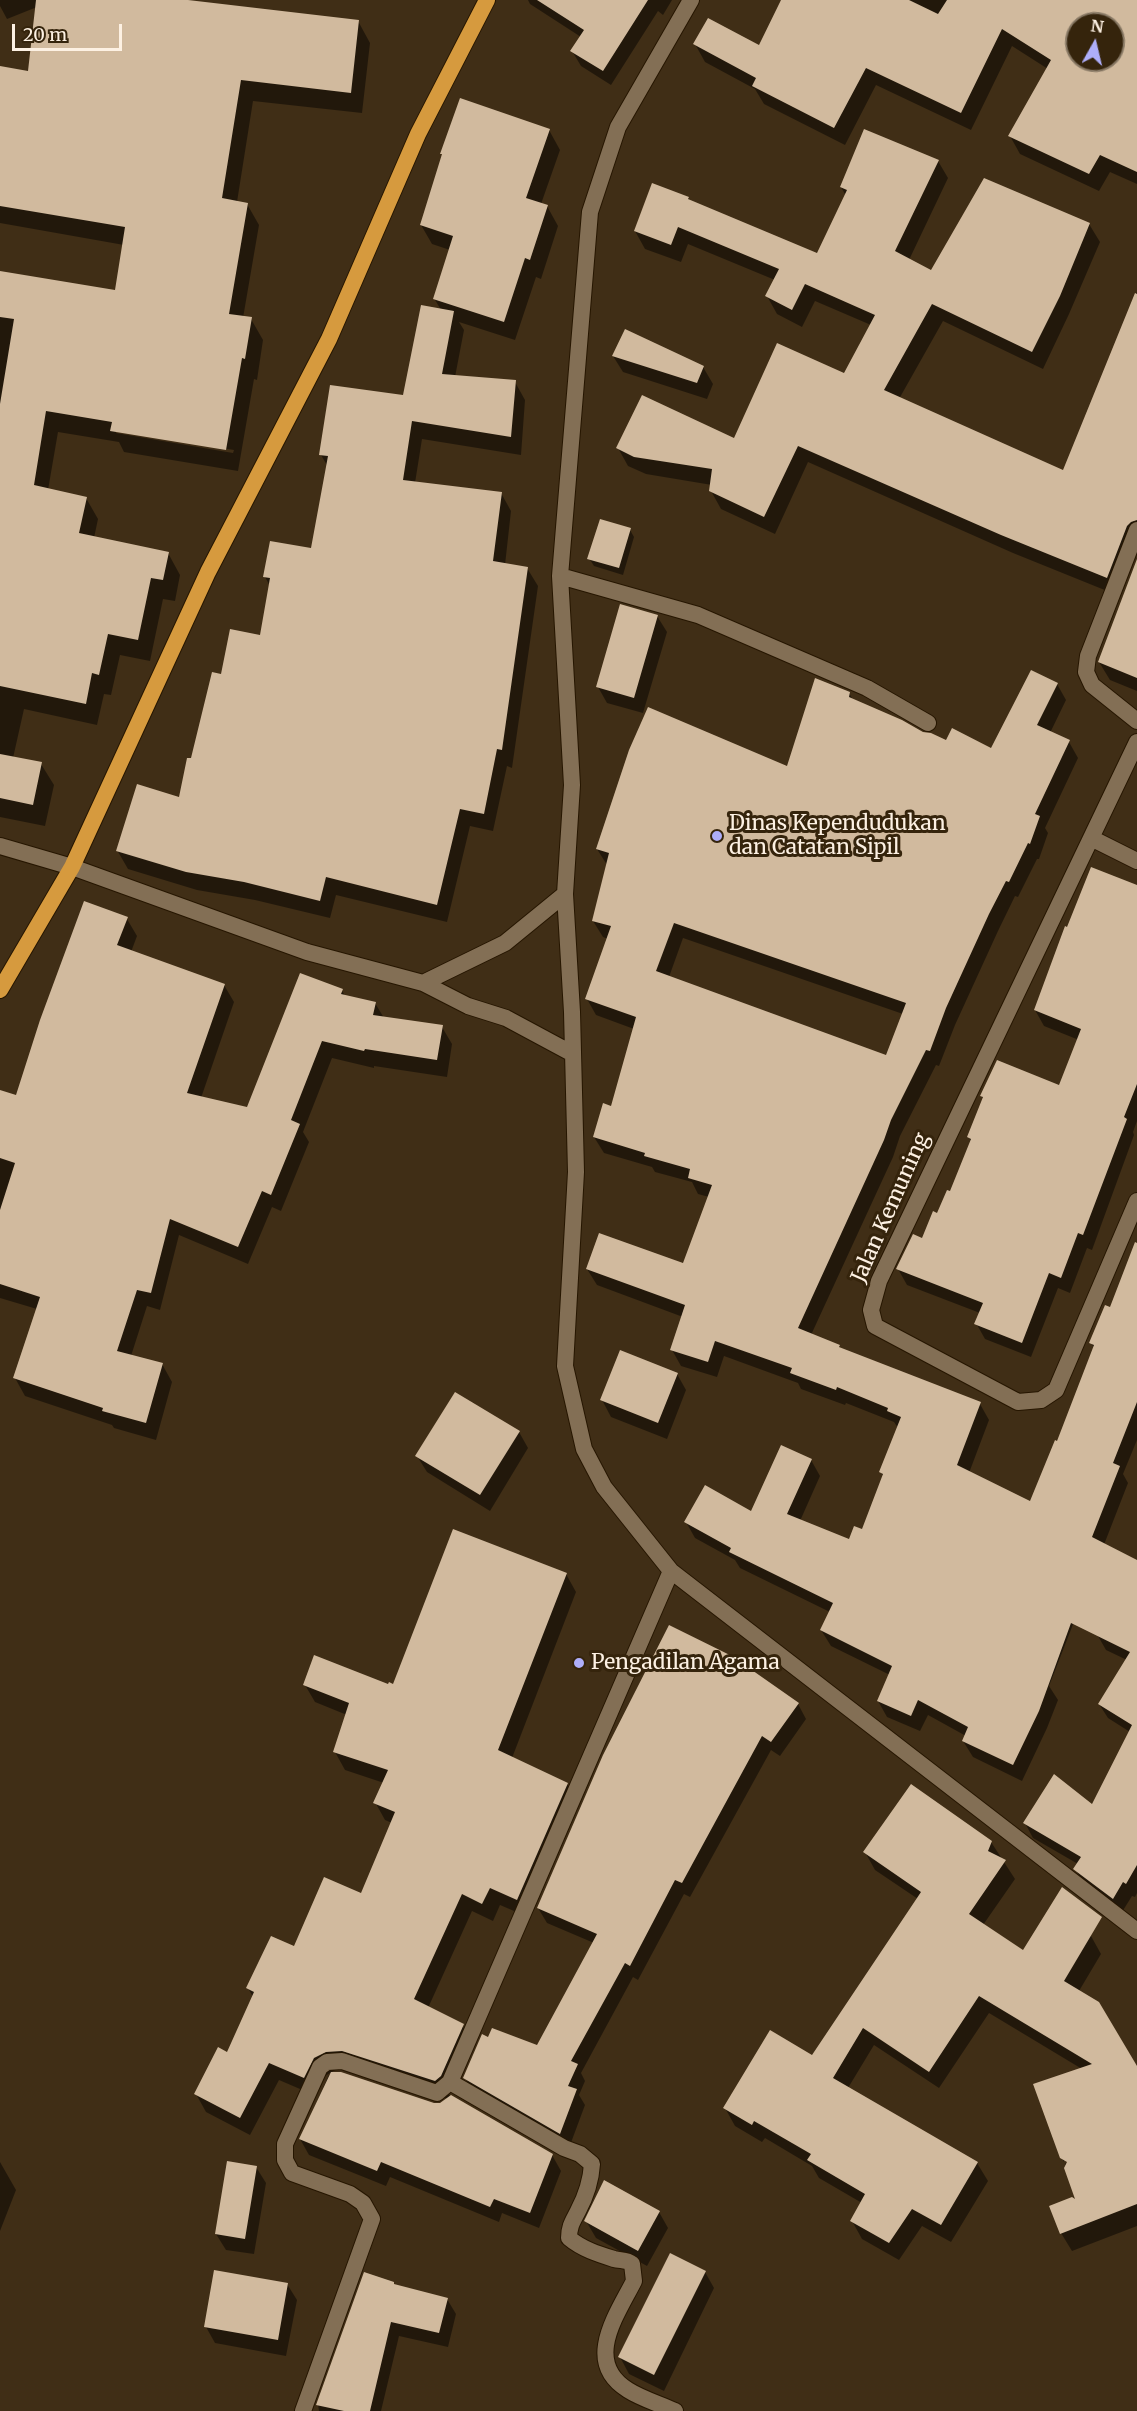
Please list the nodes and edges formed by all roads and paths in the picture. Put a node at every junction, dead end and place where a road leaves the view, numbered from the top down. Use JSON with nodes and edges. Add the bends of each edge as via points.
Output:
{"nodes":[{"id":1,"x":487,"y":0,"type":"edge"},
{"id":2,"x":691,"y":0,"type":"edge"},
{"id":3,"x":1137,"y":530,"type":"edge"},
{"id":4,"x":560,"y":576,"type":"junction"},
{"id":5,"x":1137,"y":722,"type":"edge"},
{"id":6,"x":928,"y":723,"type":"dead end"},
{"id":7,"x":1137,"y":742,"type":"edge"},
{"id":8,"x":1091,"y":838,"type":"junction"},
{"id":9,"x":0,"y":846,"type":"edge"},
{"id":10,"x":1137,"y":861,"type":"edge"},
{"id":11,"x":72,"y":867,"type":"junction"},
{"id":12,"x":565,"y":894,"type":"junction"},
{"id":13,"x":423,"y":984,"type":"junction"},
{"id":14,"x":0,"y":990,"type":"edge"},
{"id":15,"x":573,"y":1054,"type":"junction"},
{"id":16,"x":1137,"y":1201,"type":"edge"},
{"id":17,"x":671,"y":1571,"type":"junction"},
{"id":18,"x":1137,"y":1931,"type":"edge"},
{"id":19,"x":450,"y":2082,"type":"junction"},
{"id":20,"x":303,"y":2411,"type":"edge"},
{"id":21,"x":675,"y":2411,"type":"edge"}],
"edges":[{"from":1,"to":11,"type":"highway","via":[[418,134],[329,339],[208,572]]},
{"from":2,"to":4,"type":"street","via":[[618,127],[590,212]]},
{"from":3,"to":5,"type":"street","via":[[1086,672],[1092,685]]},
{"from":4,"to":6,"type":"street","via":[[698,615],[867,688]]},
{"from":4,"to":12,"type":"street","via":[[572,785]]},
{"from":7,"to":8,"type":"street","name":"Jalan Kemuning"},
{"from":8,"to":10,"type":"street"},
{"from":8,"to":16,"type":"street","name":"Jalan Kemuning","via":[[879,1281],[871,1310],[875,1326],[1018,1402],[1041,1400],[1056,1390]]},
{"from":9,"to":11,"type":"street"},
{"from":11,"to":13,"type":"street","via":[[307,952]]},
{"from":11,"to":14,"type":"highway"},
{"from":12,"to":13,"type":"street","via":[[505,943]]},
{"from":12,"to":15,"type":"street"},
{"from":13,"to":15,"type":"street","via":[[468,1006],[506,1018]]},
{"from":15,"to":17,"type":"street","via":[[576,1172],[566,1366],[584,1449],[604,1487]]},
{"from":17,"to":18,"type":"street"},
{"from":17,"to":19,"type":"street"},
{"from":19,"to":20,"type":"street","via":[[437,2093],[342,2061],[327,2062],[320,2067],[285,2144],[285,2160],[292,2173],[350,2194],[363,2203],[372,2219]]},
{"from":19,"to":21,"type":"street","via":[[592,2164],[587,2191],[569,2228],[569,2238],[579,2246],[628,2261],[635,2274],[607,2334],[605,2363],[628,2390]]}]}
